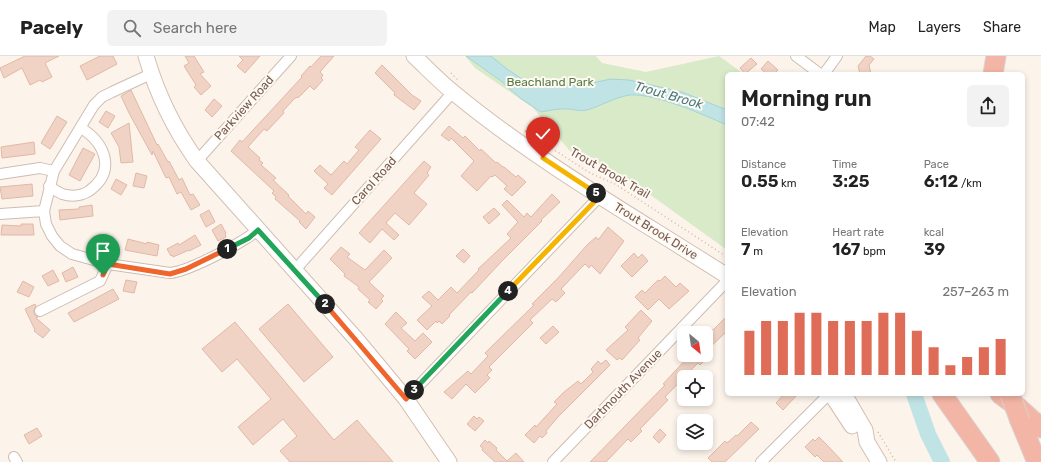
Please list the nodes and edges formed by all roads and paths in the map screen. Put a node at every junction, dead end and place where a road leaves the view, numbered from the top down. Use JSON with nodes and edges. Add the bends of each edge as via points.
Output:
{"nodes":[{"id":1,"x":146,"y":56,"type":"edge"},
{"id":2,"x":291,"y":56,"type":"edge"},
{"id":3,"x":414,"y":56,"type":"edge"},
{"id":4,"x":796,"y":56,"type":"edge"},
{"id":5,"x":837,"y":56,"type":"edge"},
{"id":6,"x":996,"y":56,"type":"edge"},
{"id":7,"x":447,"y":70,"type":"dead end"},
{"id":8,"x":817,"y":72,"type":"edge"},
{"id":9,"x":825,"y":72,"type":"edge"},
{"id":10,"x":993,"y":72,"type":"edge"},
{"id":11,"x":151,"y":74,"type":"junction"},
{"id":12,"x":458,"y":88,"type":"junction"},
{"id":13,"x":80,"y":128,"type":"junction"},
{"id":14,"x":524,"y":130,"type":"dead end"},
{"id":15,"x":197,"y":161,"type":"junction"},
{"id":16,"x":54,"y":171,"type":"junction"},
{"id":17,"x":0,"y":174,"type":"edge"},
{"id":18,"x":49,"y":186,"type":"junction"},
{"id":19,"x":600,"y":196,"type":"junction"},
{"id":20,"x":44,"y":211,"type":"junction"},
{"id":21,"x":0,"y":214,"type":"edge"},
{"id":22,"x":258,"y":230,"type":"junction"},
{"id":23,"x":725,"y":256,"type":"edge"},
{"id":24,"x":108,"y":264,"type":"junction"},
{"id":25,"x":295,"y":270,"type":"junction"},
{"id":26,"x":725,"y":275,"type":"edge"},
{"id":27,"x":725,"y":283,"type":"edge"},
{"id":28,"x":40,"y":311,"type":"dead end"},
{"id":29,"x":828,"y":396,"type":"edge"},
{"id":30,"x":831,"y":396,"type":"edge"},
{"id":31,"x":845,"y":396,"type":"edge"},
{"id":32,"x":943,"y":396,"type":"edge"},
{"id":33,"x":1003,"y":396,"type":"edge"},
{"id":34,"x":1011,"y":396,"type":"edge"},
{"id":35,"x":406,"y":399,"type":"junction"},
{"id":36,"x":1041,"y":428,"type":"edge"},
{"id":37,"x":867,"y":442,"type":"junction"},
{"id":38,"x":1029,"y":444,"type":"junction"},
{"id":39,"x":1041,"y":460,"type":"edge"},
{"id":40,"x":450,"y":462,"type":"edge"},
{"id":41,"x":552,"y":462,"type":"edge"},
{"id":42,"x":761,"y":462,"type":"edge"},
{"id":43,"x":879,"y":462,"type":"edge"},
{"id":44,"x":990,"y":462,"type":"edge"},
{"id":45,"x":1037,"y":462,"type":"edge"}],
"edges":[{"from":1,"to":11,"type":"main road"},
{"from":2,"to":15,"type":"street","name":"Parkview Road"},
{"from":3,"to":12,"type":"main road","name":"Trout Brook Drive"},
{"from":4,"to":8,"type":"street"},
{"from":5,"to":9,"type":"street"},
{"from":6,"to":10,"type":"highway"},
{"from":7,"to":12,"type":"path"},
{"from":11,"to":13,"type":"street","via":[[102,98]]},
{"from":11,"to":15,"type":"main road","via":[[171,120]]},
{"from":12,"to":19,"type":"main road","name":"Trout Brook Drive","via":[[505,133]]},
{"from":12,"to":25,"type":"street","name":"Carol Road"},
{"from":13,"to":16,"type":"street"},
{"from":13,"to":18,"type":"street","via":[[91,134],[101,148],[106,164],[101,180],[95,187],[78,196],[62,194]]},
{"from":14,"to":23,"type":"path","name":"Trout Brook Trail","via":[[590,173],[615,184]]},
{"from":15,"to":22,"type":"main road"},
{"from":16,"to":17,"type":"street","via":[[40,168]]},
{"from":16,"to":18,"type":"street"},
{"from":18,"to":20,"type":"street"},
{"from":19,"to":26,"type":"main road","name":"Trout Brook Drive"},
{"from":19,"to":35,"type":"street"},
{"from":20,"to":21,"type":"street"},
{"from":20,"to":24,"type":"street","via":[[46,224],[60,246],[72,254]]},
{"from":22,"to":24,"type":"street","via":[[249,238],[177,273]]},
{"from":22,"to":25,"type":"main road"},
{"from":24,"to":28,"type":"street","via":[[100,281]]},
{"from":25,"to":35,"type":"main road"},
{"from":27,"to":41,"type":"street","name":"Dartmouth Avenue"},
{"from":29,"to":42,"type":"street"},
{"from":30,"to":37,"type":"main road","via":[[858,435]]},
{"from":31,"to":37,"type":"main road","via":[[866,430]]},
{"from":32,"to":44,"type":"highway"},
{"from":33,"to":36,"type":"highway"},
{"from":34,"to":38,"type":"highway","bridge":true},
{"from":35,"to":40,"type":"main road"},
{"from":37,"to":43,"type":"main road"},
{"from":38,"to":39,"type":"highway"},
{"from":38,"to":45,"type":"highway"}]}
